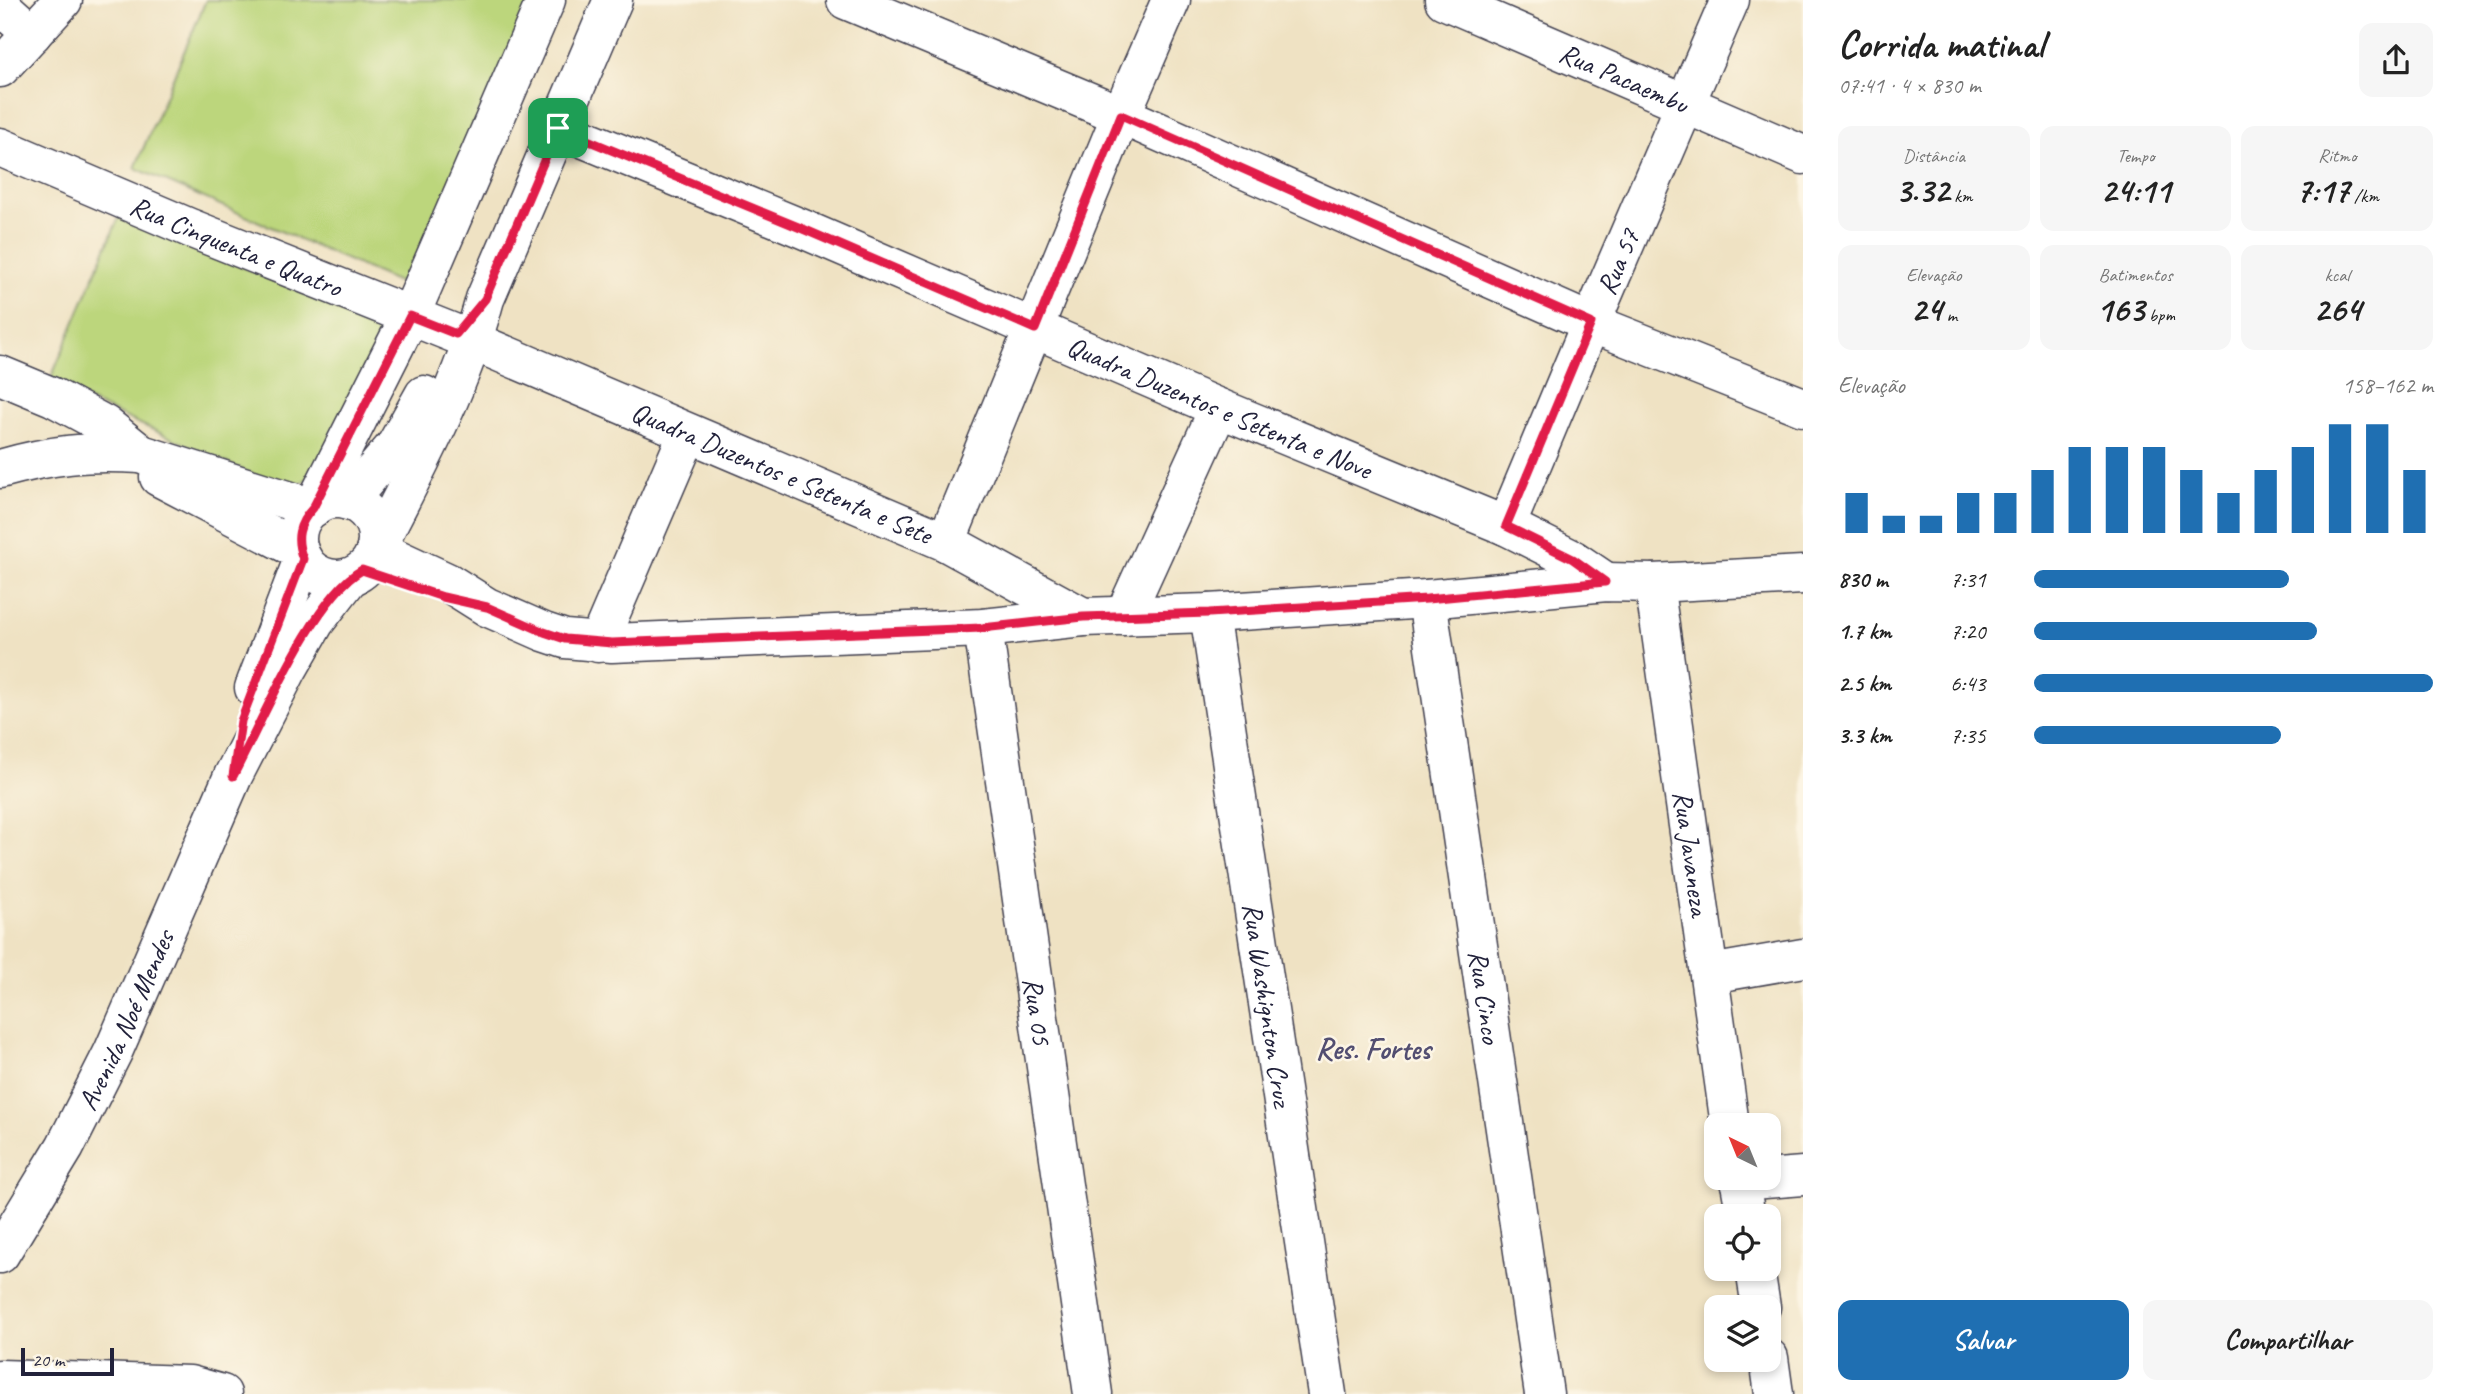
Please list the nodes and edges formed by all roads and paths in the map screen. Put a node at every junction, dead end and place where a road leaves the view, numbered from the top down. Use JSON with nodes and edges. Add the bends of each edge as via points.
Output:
{"nodes":[{"id":1,"x":63,"y":0,"type":"edge"},
{"id":2,"x":546,"y":0,"type":"edge"},
{"id":3,"x":613,"y":0,"type":"edge"},
{"id":4,"x":846,"y":0,"type":"edge"},
{"id":5,"x":1171,"y":0,"type":"edge"},
{"id":6,"x":1444,"y":0,"type":"edge"},
{"id":7,"x":1731,"y":0,"type":"edge"},
{"id":8,"x":0,"y":5,"type":"edge"},
{"id":9,"x":32,"y":34,"type":"junction"},
{"id":10,"x":0,"y":68,"type":"edge"},
{"id":11,"x":1686,"y":104,"type":"junction"},
{"id":12,"x":1121,"y":115,"type":"junction"},
{"id":13,"x":558,"y":128,"type":"junction"},
{"id":14,"x":0,"y":148,"type":"edge"},
{"id":15,"x":1803,"y":155,"type":"edge"},
{"id":16,"x":410,"y":316,"type":"junction"},
{"id":17,"x":1591,"y":323,"type":"junction"},
{"id":18,"x":1035,"y":329,"type":"junction"},
{"id":19,"x":465,"y":338,"type":"junction"},
{"id":20,"x":0,"y":375,"type":"edge"},
{"id":21,"x":1803,"y":407,"type":"edge"},
{"id":22,"x":1219,"y":408,"type":"junction"},
{"id":23,"x":688,"y":433,"type":"junction"},
{"id":24,"x":132,"y":459,"type":"junction"},
{"id":25,"x":0,"y":469,"type":"edge"},
{"id":26,"x":330,"y":504,"type":"junction"},
{"id":27,"x":1506,"y":526,"type":"junction"},
{"id":28,"x":946,"y":542,"type":"junction"},
{"id":29,"x":301,"y":555,"type":"junction"},
{"id":30,"x":366,"y":561,"type":"junction"},
{"id":31,"x":1803,"y":575,"type":"edge"},
{"id":32,"x":1605,"y":582,"type":"junction"},
{"id":33,"x":1654,"y":583,"type":"junction"},
{"id":34,"x":1427,"y":599,"type":"junction"},
{"id":35,"x":1209,"y":613,"type":"junction"},
{"id":36,"x":1124,"y":616,"type":"junction"},
{"id":37,"x":1083,"y":617,"type":"junction"},
{"id":38,"x":982,"y":628,"type":"junction"},
{"id":39,"x":598,"y":643,"type":"junction"},
{"id":40,"x":233,"y":776,"type":"junction"},
{"id":41,"x":1803,"y":958,"type":"edge"},
{"id":42,"x":1710,"y":974,"type":"junction"},
{"id":43,"x":1728,"y":1113,"type":"edge"},
{"id":44,"x":1803,"y":1175,"type":"edge"},
{"id":45,"x":1741,"y":1192,"type":"edge"},
{"id":46,"x":0,"y":1254,"type":"edge"},
{"id":47,"x":1771,"y":1372,"type":"edge"},
{"id":48,"x":0,"y":1379,"type":"edge"},
{"id":49,"x":222,"y":1394,"type":"edge"},
{"id":50,"x":1093,"y":1394,"type":"edge"},
{"id":51,"x":1327,"y":1394,"type":"edge"},
{"id":52,"x":1544,"y":1394,"type":"edge"},
{"id":53,"x":1774,"y":1394,"type":"edge"}],
"edges":[{"from":1,"to":9,"type":"street"},
{"from":2,"to":16,"type":"street"},
{"from":3,"to":13,"type":"street","name":"Avenida Noé Mendes"},
{"from":4,"to":12,"type":"street"},
{"from":5,"to":12,"type":"street"},
{"from":6,"to":11,"type":"street","name":"Rua Pacaembu"},
{"from":7,"to":11,"type":"street","name":"Rua 57"},
{"from":8,"to":9,"type":"street"},
{"from":9,"to":10,"type":"street"},
{"from":11,"to":15,"type":"street","name":"Rua Pacaembu"},
{"from":11,"to":17,"type":"street","name":"Rua 57"},
{"from":12,"to":17,"type":"street"},
{"from":12,"to":18,"type":"street"},
{"from":13,"to":18,"type":"street","name":"Quadra Duzentos e Setenta e Nove"},
{"from":13,"to":19,"type":"street","name":"Avenida Noé Mendes"},
{"from":14,"to":16,"type":"street","name":"Rua Cinquenta e Quatro"},
{"from":16,"to":19,"type":"street","name":"Rua Cinquenta e Quatro"},
{"from":16,"to":26,"type":"street"},
{"from":17,"to":21,"type":"street"},
{"from":17,"to":27,"type":"street","name":"Rua 57"},
{"from":18,"to":22,"type":"street","name":"Quadra Duzentos e Setenta e Nove"},
{"from":18,"to":28,"type":"street"},
{"from":19,"to":23,"type":"street","name":"Quadra Duzentos e Setenta e Sete"},
{"from":19,"to":26,"type":"street","name":"Avenida Noé Mendes","via":[[384,460]]},
{"from":19,"to":30,"type":"street","name":"Avenida Noé Mendes","via":[[412,477]]},
{"from":20,"to":24,"type":"street","via":[[106,425]]},
{"from":22,"to":27,"type":"street","name":"Quadra Duzentos e Setenta e Nove"},
{"from":22,"to":36,"type":"street"},
{"from":23,"to":28,"type":"street","name":"Quadra Duzentos e Setenta e Sete"},
{"from":23,"to":39,"type":"street"},
{"from":24,"to":25,"type":"street","via":[[75,453]]},
{"from":24,"to":26,"type":"street"},
{"from":24,"to":29,"type":"street"},
{"from":26,"to":29,"type":"street","via":[[301,523]]},
{"from":26,"to":30,"type":"street","via":[[368,514],[376,529]]},
{"from":27,"to":32,"type":"street","name":"Quadra Duzentos e Setenta e Nove","via":[[1573,559]]},
{"from":28,"to":37,"type":"street","name":"Quadra Duzentos e Setenta e Sete"},
{"from":29,"to":30,"type":"street","via":[[312,570],[336,579]]},
{"from":29,"to":40,"type":"street","name":"Avenida Noé Mendes","via":[[241,721]]},
{"from":30,"to":39,"type":"street","via":[[443,597],[487,607],[565,639]]},
{"from":30,"to":40,"type":"street","name":"Avenida Noé Mendes","via":[[307,635]]},
{"from":31,"to":33,"type":"street"},
{"from":32,"to":33,"type":"street"},
{"from":32,"to":34,"type":"street"},
{"from":33,"to":42,"type":"street","name":"Rua Javaneza"},
{"from":34,"to":35,"type":"street"},
{"from":34,"to":52,"type":"street","name":"Rua Cinco"},
{"from":35,"to":36,"type":"street"},
{"from":35,"to":51,"type":"street","name":"Rua Washignton Cruz"},
{"from":36,"to":37,"type":"street"},
{"from":37,"to":38,"type":"street"},
{"from":38,"to":39,"type":"street"},
{"from":38,"to":50,"type":"street","name":"Rua 05"},
{"from":40,"to":46,"type":"street","name":"Avenida Noé Mendes","via":[[113,1052],[65,1147]]},
{"from":41,"to":42,"type":"street"},
{"from":42,"to":43,"type":"street","name":"Rua Javaneza"},
{"from":44,"to":45,"type":"street"},
{"from":47,"to":53,"type":"street"},
{"from":48,"to":49,"type":"street","via":[[190,1385]]}]}
